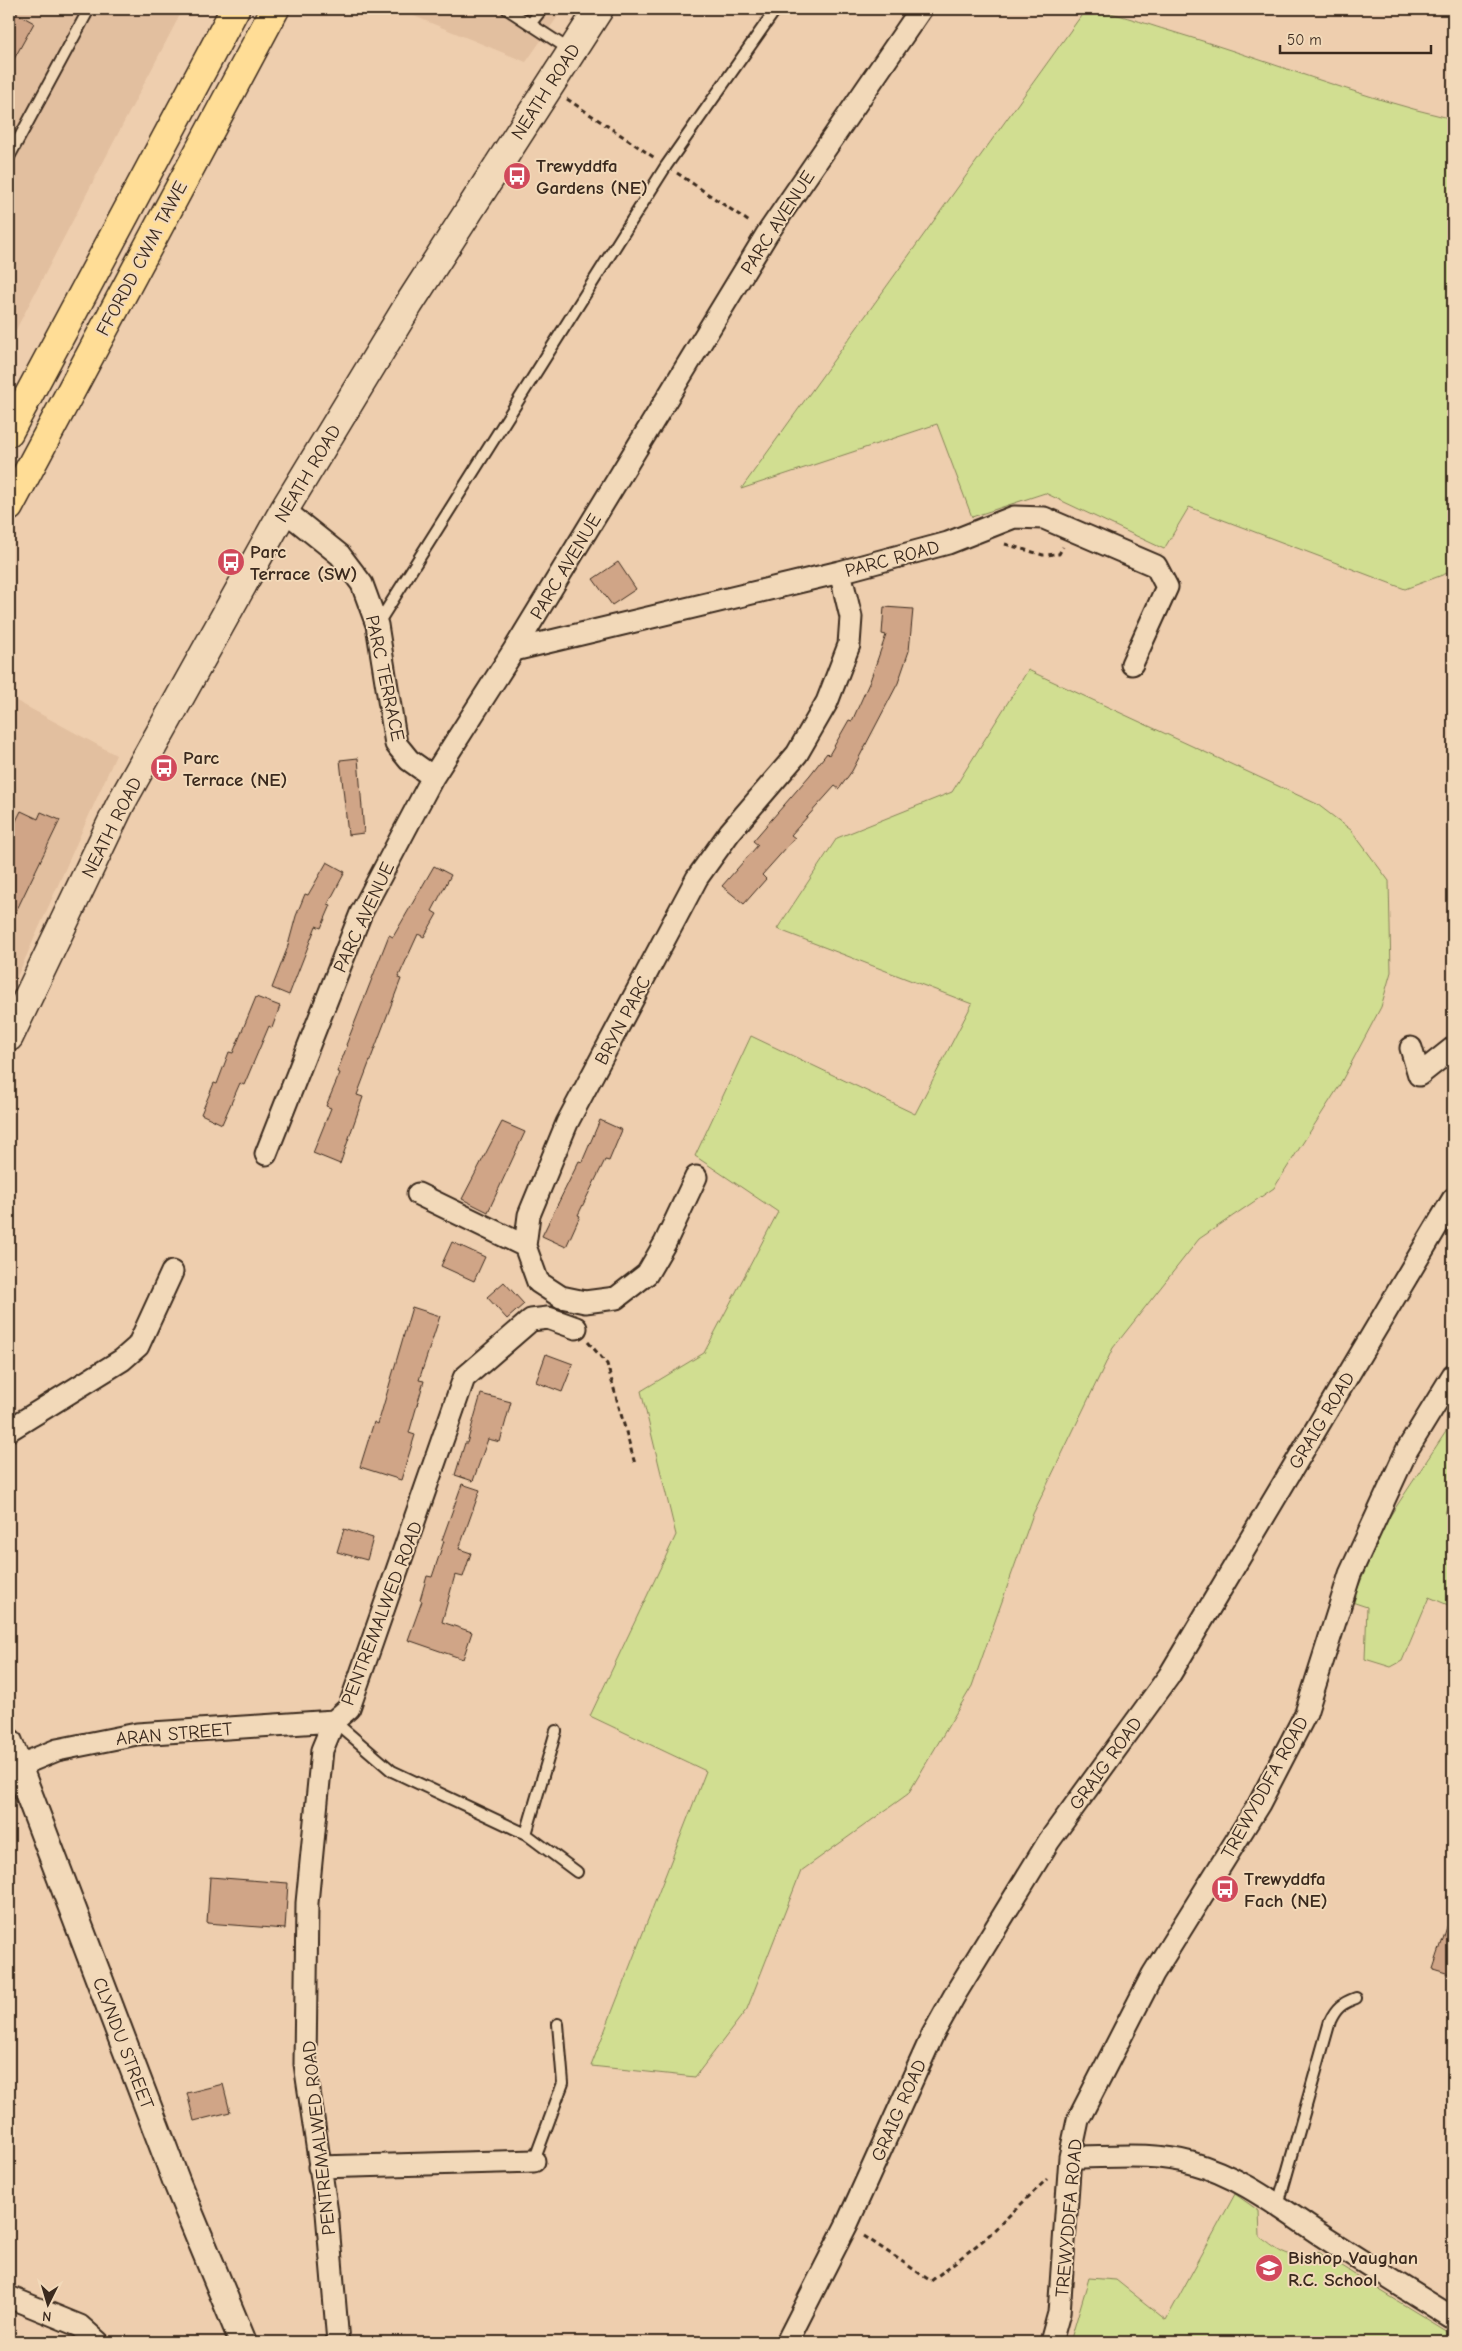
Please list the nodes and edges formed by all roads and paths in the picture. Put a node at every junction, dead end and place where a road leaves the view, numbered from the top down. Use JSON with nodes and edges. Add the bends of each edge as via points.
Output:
{"nodes":[{"id":1,"x":89,"y":9,"type":"edge"},
{"id":2,"x":235,"y":9,"type":"edge"},
{"id":3,"x":275,"y":9,"type":"edge"},
{"id":4,"x":507,"y":9,"type":"edge"},
{"id":5,"x":542,"y":9,"type":"edge"},
{"id":6,"x":599,"y":9,"type":"edge"},
{"id":7,"x":776,"y":9,"type":"edge"},
{"id":8,"x":920,"y":9,"type":"edge"},
{"id":9,"x":532,"y":24,"type":"junction"},
{"id":10,"x":571,"y":51,"type":"junction"},
{"id":11,"x":548,"y":86,"type":"junction"},
{"id":12,"x":643,"y":150,"type":"dead end"},
{"id":13,"x":9,"y":157,"type":"edge"},
{"id":14,"x":666,"y":166,"type":"junction"},
{"id":15,"x":741,"y":216,"type":"dead end"},
{"id":16,"x":9,"y":432,"type":"edge"},
{"id":17,"x":9,"y":507,"type":"edge"},
{"id":18,"x":284,"y":510,"type":"junction"},
{"id":19,"x":1066,"y":527,"type":"junction"},
{"id":20,"x":1001,"y":544,"type":"dead end"},
{"id":21,"x":840,"y":572,"type":"junction"},
{"id":22,"x":377,"y":625,"type":"junction"},
{"id":23,"x":514,"y":650,"type":"junction"},
{"id":24,"x":1132,"y":664,"type":"dead end"},
{"id":25,"x":433,"y":776,"type":"junction"},
{"id":26,"x":9,"y":1037,"type":"edge"},
{"id":27,"x":1411,"y":1048,"type":"dead end"},
{"id":28,"x":1453,"y":1048,"type":"edge"},
{"id":29,"x":266,"y":1154,"type":"dead end"},
{"id":30,"x":696,"y":1177,"type":"dead end"},
{"id":31,"x":418,"y":1194,"type":"dead end"},
{"id":32,"x":1453,"y":1199,"type":"edge"},
{"id":33,"x":525,"y":1246,"type":"junction"},
{"id":34,"x":172,"y":1272,"type":"dead end"},
{"id":35,"x":576,"y":1328,"type":"joint"},
{"id":36,"x":1453,"y":1375,"type":"edge"},
{"id":37,"x":9,"y":1430,"type":"edge"},
{"id":38,"x":635,"y":1464,"type":"dead end"},
{"id":39,"x":334,"y":1721,"type":"junction"},
{"id":40,"x":556,"y":1731,"type":"dead end"},
{"id":41,"x":9,"y":1742,"type":"edge"},
{"id":42,"x":18,"y":1766,"type":"junction"},
{"id":43,"x":526,"y":1834,"type":"junction"},
{"id":44,"x":577,"y":1872,"type":"dead end"},
{"id":45,"x":1356,"y":1998,"type":"dead end"},
{"id":46,"x":558,"y":2024,"type":"dead end"},
{"id":47,"x":1070,"y":2157,"type":"junction"},
{"id":48,"x":534,"y":2161,"type":"joint"},
{"id":49,"x":319,"y":2167,"type":"junction"},
{"id":50,"x":1278,"y":2205,"type":"junction"},
{"id":51,"x":847,"y":2224,"type":"junction"},
{"id":52,"x":9,"y":2296,"type":"edge"},
{"id":53,"x":1453,"y":2318,"type":"edge"},
{"id":54,"x":98,"y":2342,"type":"edge"},
{"id":55,"x":243,"y":2342,"type":"edge"},
{"id":56,"x":338,"y":2342,"type":"edge"},
{"id":57,"x":788,"y":2342,"type":"edge"},
{"id":58,"x":1051,"y":2342,"type":"edge"}],
"edges":[{"from":1,"to":13,"type":"lane"},
{"from":2,"to":16,"type":"main road","name":"FFORDD CWM TAWE"},
{"from":3,"to":17,"type":"main road","name":"FFORDD CWM TAWE"},
{"from":4,"to":9,"type":"lane"},
{"from":5,"to":9,"type":"lane"},
{"from":6,"to":10,"type":"main road","name":"NEATH ROAD"},
{"from":7,"to":14,"type":"lane"},
{"from":8,"to":23,"type":"street","name":"PARC AVENUE","via":[[767,234]]},
{"from":9,"to":10,"type":"lane"},
{"from":10,"to":11,"type":"main road","name":"NEATH ROAD"},
{"from":11,"to":12,"type":"path"},
{"from":11,"to":18,"type":"main road","name":"NEATH ROAD","via":[[409,304]]},
{"from":14,"to":15,"type":"path"},
{"from":14,"to":22,"type":"lane"},
{"from":18,"to":22,"type":"street","name":"PARC TERRACE","via":[[340,555],[362,584]]},
{"from":18,"to":26,"type":"main road","name":"NEATH ROAD","via":[[120,804]]},
{"from":19,"to":20,"type":"path","via":[[1066,542],[1059,554],[1043,555],[1011,544]]},
{"from":19,"to":21,"type":"street","name":"PARC ROAD","via":[[1044,518],[1014,517],[948,543]]},
{"from":19,"to":24,"type":"street","name":"PARC ROAD","via":[[1156,566],[1167,587]]},
{"from":21,"to":23,"type":"street","name":"PARC ROAD"},
{"from":21,"to":33,"type":"street","name":"BRYN PARC","via":[[850,617],[849,645],[827,702],[797,754],[730,832],[697,878],[567,1123],[530,1215]]},
{"from":22,"to":25,"type":"street","name":"PARC TERRACE","via":[[396,744],[409,760]]},
{"from":23,"to":25,"type":"street","name":"PARC AVENUE"},
{"from":25,"to":29,"type":"street","name":"PARC AVENUE","via":[[361,913]]},
{"from":27,"to":28,"type":"street","via":[[1419,1075]]},
{"from":30,"to":33,"type":"street","name":"BRYN PARC","via":[[647,1274],[616,1298],[584,1302],[561,1297],[538,1282]]},
{"from":31,"to":33,"type":"street"},
{"from":32,"to":51,"type":"street","name":"GRAIG ROAD","via":[[1169,1676],[1049,1841],[966,1975],[933,2034]]},
{"from":34,"to":37,"type":"street","via":[[138,1346],[122,1360]]},
{"from":35,"to":38,"type":"path","via":[[607,1364]]},
{"from":35,"to":39,"type":"street","name":"PENTREMALWED ROAD","via":[[548,1318],[532,1320],[464,1378],[349,1708]]},
{"from":36,"to":47,"type":"street","name":"TREWYDDFA ROAD","via":[[1407,1450],[1350,1574],[1306,1713],[1259,1804],[1153,1974],[1078,2120]]},
{"from":39,"to":42,"type":"street","name":"ARAN STREET","via":[[137,1734],[58,1750]]},
{"from":39,"to":43,"type":"lane","via":[[392,1771]]},
{"from":39,"to":49,"type":"street","name":"PENTREMALWED ROAD","via":[[322,1750],[307,1903],[305,2064]]},
{"from":40,"to":43,"type":"lane"},
{"from":41,"to":42,"type":"street","name":"CLYNDU STREET"},
{"from":42,"to":55,"type":"street","name":"CLYNDU STREET","via":[[177,2183]]},
{"from":43,"to":44,"type":"lane"},
{"from":45,"to":50,"type":"lane","via":[[1343,2002],[1330,2021]]},
{"from":46,"to":48,"type":"lane","via":[[563,2082]]},
{"from":47,"to":50,"type":"street","via":[[1157,2156],[1192,2163],[1230,2177]]},
{"from":47,"to":51,"type":"path","via":[[986,2238],[931,2281]]},
{"from":47,"to":58,"type":"street","name":"TREWYDDFA ROAD","via":[[1059,2313]]},
{"from":48,"to":49,"type":"street"},
{"from":49,"to":56,"type":"street","name":"PENTREMALWED ROAD","via":[[327,2213]]},
{"from":50,"to":53,"type":"street"},
{"from":51,"to":57,"type":"street","name":"GRAIG ROAD"},
{"from":52,"to":54,"type":"street","via":[[80,2326]]}]}
